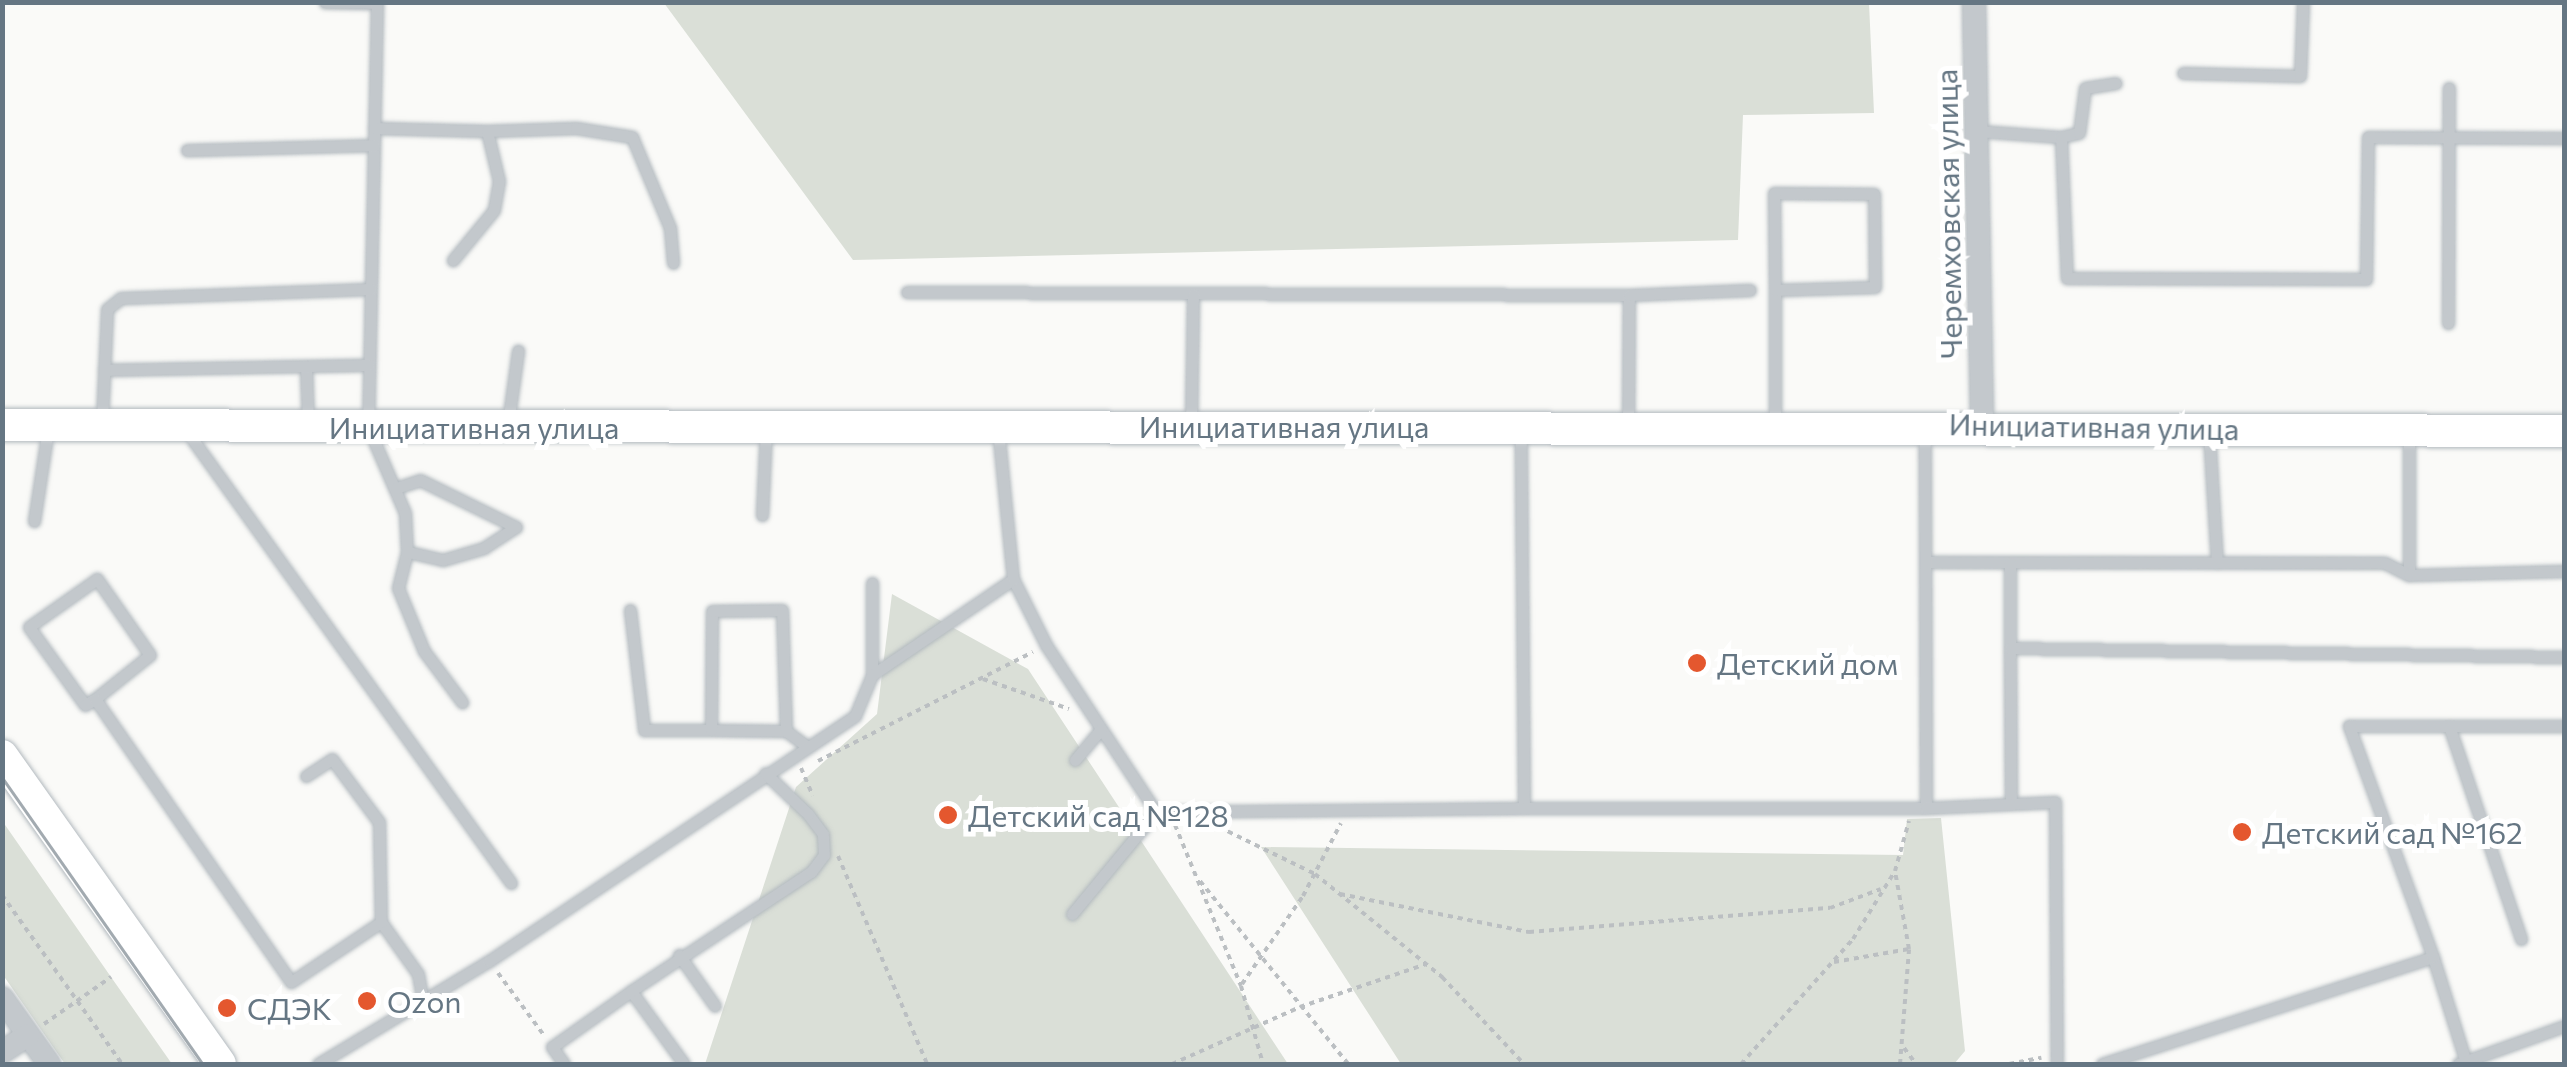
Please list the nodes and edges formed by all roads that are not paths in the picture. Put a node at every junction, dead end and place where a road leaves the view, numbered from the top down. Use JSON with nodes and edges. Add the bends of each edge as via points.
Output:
{"nodes":[{"id":1,"x":324,"y":2,"type":"edge"},
{"id":2,"x":1974,"y":2,"type":"edge"},
{"id":3,"x":2304,"y":2,"type":"edge"},
{"id":4,"x":377,"y":3,"type":"edge"},
{"id":5,"x":2184,"y":73,"type":"dead end"},
{"id":6,"x":2116,"y":83,"type":"dead end"},
{"id":7,"x":2450,"y":88,"type":"dead end"},
{"id":8,"x":374,"y":128,"type":"junction"},
{"id":9,"x":487,"y":131,"type":"junction"},
{"id":10,"x":1976,"y":131,"type":"junction"},
{"id":11,"x":2060,"y":137,"type":"junction"},
{"id":12,"x":2450,"y":137,"type":"junction"},
{"id":13,"x":2564,"y":138,"type":"edge"},
{"id":14,"x":374,"y":145,"type":"junction"},
{"id":15,"x":187,"y":150,"type":"dead end"},
{"id":16,"x":453,"y":260,"type":"dead end"},
{"id":17,"x":673,"y":263,"type":"dead end"},
{"id":18,"x":371,"y":290,"type":"junction"},
{"id":19,"x":1750,"y":290,"type":"dead end"},
{"id":20,"x":1775,"y":290,"type":"junction"},
{"id":21,"x":907,"y":292,"type":"dead end"},
{"id":22,"x":1193,"y":294,"type":"junction"},
{"id":23,"x":1630,"y":295,"type":"junction"},
{"id":24,"x":2448,"y":323,"type":"dead end"},
{"id":25,"x":518,"y":351,"type":"dead end"},
{"id":26,"x":369,"y":365,"type":"junction"},
{"id":27,"x":306,"y":366,"type":"junction"},
{"id":28,"x":104,"y":370,"type":"junction"},
{"id":29,"x":1628,"y":425,"type":"junction"},
{"id":30,"x":1775,"y":425,"type":"junction"},
{"id":31,"x":1925,"y":425,"type":"junction"},
{"id":32,"x":1982,"y":425,"type":"junction"},
{"id":33,"x":2,"y":426,"type":"edge"},
{"id":34,"x":48,"y":426,"type":"junction"},
{"id":35,"x":102,"y":426,"type":"junction"},
{"id":36,"x":182,"y":426,"type":"junction"},
{"id":37,"x":1191,"y":426,"type":"junction"},
{"id":38,"x":1520,"y":426,"type":"junction"},
{"id":39,"x":308,"y":427,"type":"junction"},
{"id":40,"x":368,"y":427,"type":"junction"},
{"id":41,"x":507,"y":427,"type":"junction"},
{"id":42,"x":766,"y":427,"type":"junction"},
{"id":43,"x":998,"y":427,"type":"junction"},
{"id":44,"x":2209,"y":427,"type":"junction"},
{"id":45,"x":2409,"y":429,"type":"junction"},
{"id":46,"x":2564,"y":431,"type":"edge"},
{"id":47,"x":396,"y":488,"type":"junction"},
{"id":48,"x":762,"y":515,"type":"dead end"},
{"id":49,"x":34,"y":521,"type":"dead end"},
{"id":50,"x":407,"y":552,"type":"junction"},
{"id":51,"x":1926,"y":562,"type":"junction"},
{"id":52,"x":2010,"y":563,"type":"junction"},
{"id":53,"x":2216,"y":563,"type":"junction"},
{"id":54,"x":2564,"y":572,"type":"edge"},
{"id":55,"x":2409,"y":575,"type":"junction"},
{"id":56,"x":1012,"y":579,"type":"junction"},
{"id":57,"x":872,"y":583,"type":"dead end"},
{"id":58,"x":630,"y":610,"type":"dead end"},
{"id":59,"x":2010,"y":648,"type":"junction"},
{"id":60,"x":2564,"y":658,"type":"edge"},
{"id":61,"x":872,"y":675,"type":"junction"},
{"id":62,"x":95,"y":699,"type":"junction"},
{"id":63,"x":462,"y":702,"type":"dead end"},
{"id":64,"x":2448,"y":726,"type":"junction"},
{"id":65,"x":2564,"y":726,"type":"edge"},
{"id":66,"x":711,"y":730,"type":"junction"},
{"id":67,"x":1101,"y":730,"type":"junction"},
{"id":68,"x":786,"y":731,"type":"junction"},
{"id":69,"x":805,"y":745,"type":"junction"},
{"id":70,"x":2,"y":756,"type":"edge"},
{"id":71,"x":1075,"y":760,"type":"dead end"},
{"id":72,"x":764,"y":773,"type":"junction"},
{"id":73,"x":306,"y":776,"type":"dead end"},
{"id":74,"x":2011,"y":804,"type":"junction"},
{"id":75,"x":1524,"y":808,"type":"junction"},
{"id":76,"x":1921,"y":808,"type":"junction"},
{"id":77,"x":1170,"y":812,"type":"junction"},
{"id":78,"x":511,"y":884,"type":"dead end"},
{"id":79,"x":1072,"y":914,"type":"dead end"},
{"id":80,"x":381,"y":922,"type":"junction"},
{"id":81,"x":2521,"y":939,"type":"dead end"},
{"id":82,"x":679,"y":955,"type":"junction"},
{"id":83,"x":2433,"y":957,"type":"junction"},
{"id":84,"x":631,"y":991,"type":"junction"},
{"id":85,"x":2,"y":998,"type":"edge"},
{"id":86,"x":423,"y":1001,"type":"junction"},
{"id":87,"x":715,"y":1006,"type":"dead end"},
{"id":88,"x":2564,"y":1026,"type":"edge"},
{"id":89,"x":28,"y":1035,"type":"junction"},
{"id":90,"x":2,"y":1052,"type":"edge"},
{"id":91,"x":2059,"y":1059,"type":"edge"},
{"id":92,"x":2462,"y":1063,"type":"edge"},
{"id":93,"x":48,"y":1064,"type":"edge"},
{"id":94,"x":220,"y":1064,"type":"edge"},
{"id":95,"x":318,"y":1064,"type":"edge"},
{"id":96,"x":564,"y":1064,"type":"edge"},
{"id":97,"x":684,"y":1064,"type":"edge"},
{"id":98,"x":2102,"y":1064,"type":"edge"}],
"edges":[{"from":1,"to":4,"type":"lane"},
{"from":2,"to":10,"type":"street","name":"Черемховская улица"},
{"from":3,"to":5,"type":"lane","via":[[2300,76]]},
{"from":4,"to":8,"type":"lane"},
{"from":6,"to":11,"type":"lane","via":[[2085,88],[2079,132]]},
{"from":7,"to":12,"type":"lane"},
{"from":8,"to":9,"type":"lane"},
{"from":8,"to":14,"type":"lane"},
{"from":9,"to":16,"type":"lane","via":[[499,181],[494,210]]},
{"from":9,"to":17,"type":"lane","via":[[576,128],[632,137],[670,228]]},
{"from":10,"to":11,"type":"lane"},
{"from":10,"to":32,"type":"street","name":"Черемховская улица"},
{"from":11,"to":12,"type":"lane","via":[[2067,278],[2326,279],[2366,279],[2368,137]]},
{"from":12,"to":13,"type":"lane"},
{"from":12,"to":24,"type":"lane"},
{"from":14,"to":15,"type":"lane"},
{"from":14,"to":18,"type":"lane"},
{"from":18,"to":26,"type":"lane"},
{"from":18,"to":28,"type":"lane","via":[[121,298],[107,309]]},
{"from":19,"to":23,"type":"lane"},
{"from":20,"to":20,"type":"lane","via":[[1876,287],[1874,194],[1774,193]]},
{"from":20,"to":30,"type":"lane"},
{"from":21,"to":22,"type":"lane"},
{"from":22,"to":23,"type":"lane"},
{"from":22,"to":37,"type":"lane"},
{"from":23,"to":29,"type":"lane"},
{"from":25,"to":41,"type":"lane"},
{"from":26,"to":27,"type":"lane"},
{"from":26,"to":40,"type":"lane"},
{"from":27,"to":28,"type":"lane"},
{"from":27,"to":39,"type":"lane"},
{"from":28,"to":35,"type":"lane"},
{"from":29,"to":30,"type":"main road","name":"Инициативная улица"},
{"from":29,"to":38,"type":"main road","name":"Инициативная улица"},
{"from":30,"to":31,"type":"main road","name":"Инициативная улица"},
{"from":31,"to":32,"type":"main road","name":"Инициативная улица"},
{"from":31,"to":51,"type":"lane"},
{"from":32,"to":44,"type":"main road","name":"Инициативная улица"},
{"from":33,"to":34,"type":"main road","name":"Инициативная улица"},
{"from":34,"to":35,"type":"main road","name":"Инициативная улица"},
{"from":34,"to":49,"type":"lane"},
{"from":35,"to":36,"type":"main road","name":"Инициативная улица"},
{"from":36,"to":39,"type":"main road","name":"Инициативная улица"},
{"from":36,"to":78,"type":"lane"},
{"from":37,"to":38,"type":"main road","name":"Инициативная улица"},
{"from":37,"to":43,"type":"main road","name":"Инициативная улица"},
{"from":38,"to":75,"type":"lane"},
{"from":39,"to":40,"type":"main road","name":"Инициативная улица"},
{"from":40,"to":41,"type":"main road","name":"Инициативная улица"},
{"from":40,"to":47,"type":"lane"},
{"from":41,"to":42,"type":"main road","name":"Инициативная улица"},
{"from":42,"to":43,"type":"main road","name":"Инициативная улица"},
{"from":42,"to":48,"type":"lane"},
{"from":43,"to":56,"type":"lane"},
{"from":44,"to":45,"type":"main road","name":"Инициативная улица"},
{"from":44,"to":53,"type":"lane"},
{"from":45,"to":46,"type":"main road","name":"Инициативная улица"},
{"from":45,"to":55,"type":"lane"},
{"from":47,"to":50,"type":"lane"},
{"from":47,"to":50,"type":"lane","via":[[420,480],[516,527],[484,548],[443,560]]},
{"from":50,"to":63,"type":"lane","via":[[398,588],[424,650]]},
{"from":51,"to":52,"type":"lane"},
{"from":51,"to":76,"type":"lane"},
{"from":52,"to":53,"type":"lane"},
{"from":52,"to":59,"type":"lane"},
{"from":53,"to":55,"type":"lane","via":[[2385,563]]},
{"from":54,"to":55,"type":"lane"},
{"from":56,"to":61,"type":"lane"},
{"from":56,"to":67,"type":"lane"},
{"from":57,"to":61,"type":"lane"},
{"from":58,"to":66,"type":"lane","via":[[644,730]]},
{"from":59,"to":60,"type":"lane"},
{"from":59,"to":74,"type":"lane"},
{"from":61,"to":69,"type":"lane","via":[[854,716]]},
{"from":62,"to":62,"type":"lane","via":[[85,706],[29,627],[97,579],[150,656]]},
{"from":62,"to":80,"type":"lane","via":[[291,982]]},
{"from":64,"to":65,"type":"lane"},
{"from":64,"to":81,"type":"lane"},
{"from":64,"to":83,"type":"lane","via":[[2349,726]]},
{"from":66,"to":68,"type":"lane"},
{"from":66,"to":68,"type":"lane","via":[[712,610],[782,610]]},
{"from":67,"to":71,"type":"lane"},
{"from":67,"to":77,"type":"lane"},
{"from":68,"to":69,"type":"lane"},
{"from":69,"to":72,"type":"lane"},
{"from":70,"to":94,"type":"main road"},
{"from":72,"to":82,"type":"lane","via":[[823,834],[824,855],[811,872]]},
{"from":72,"to":86,"type":"lane"},
{"from":73,"to":80,"type":"lane","via":[[332,759],[378,822]]},
{"from":74,"to":76,"type":"lane"},
{"from":74,"to":91,"type":"lane","via":[[2055,802]]},
{"from":75,"to":76,"type":"lane"},
{"from":75,"to":77,"type":"lane"},
{"from":77,"to":79,"type":"lane"},
{"from":80,"to":86,"type":"lane","via":[[418,974]]},
{"from":82,"to":84,"type":"lane"},
{"from":82,"to":87,"type":"lane"},
{"from":83,"to":92,"type":"lane"},
{"from":83,"to":98,"type":"lane"},
{"from":84,"to":96,"type":"lane","via":[[552,1047]]},
{"from":84,"to":97,"type":"lane"},
{"from":85,"to":89,"type":"street"},
{"from":86,"to":95,"type":"lane"},
{"from":88,"to":92,"type":"lane"},
{"from":89,"to":90,"type":"street"},
{"from":89,"to":93,"type":"street"}]}
